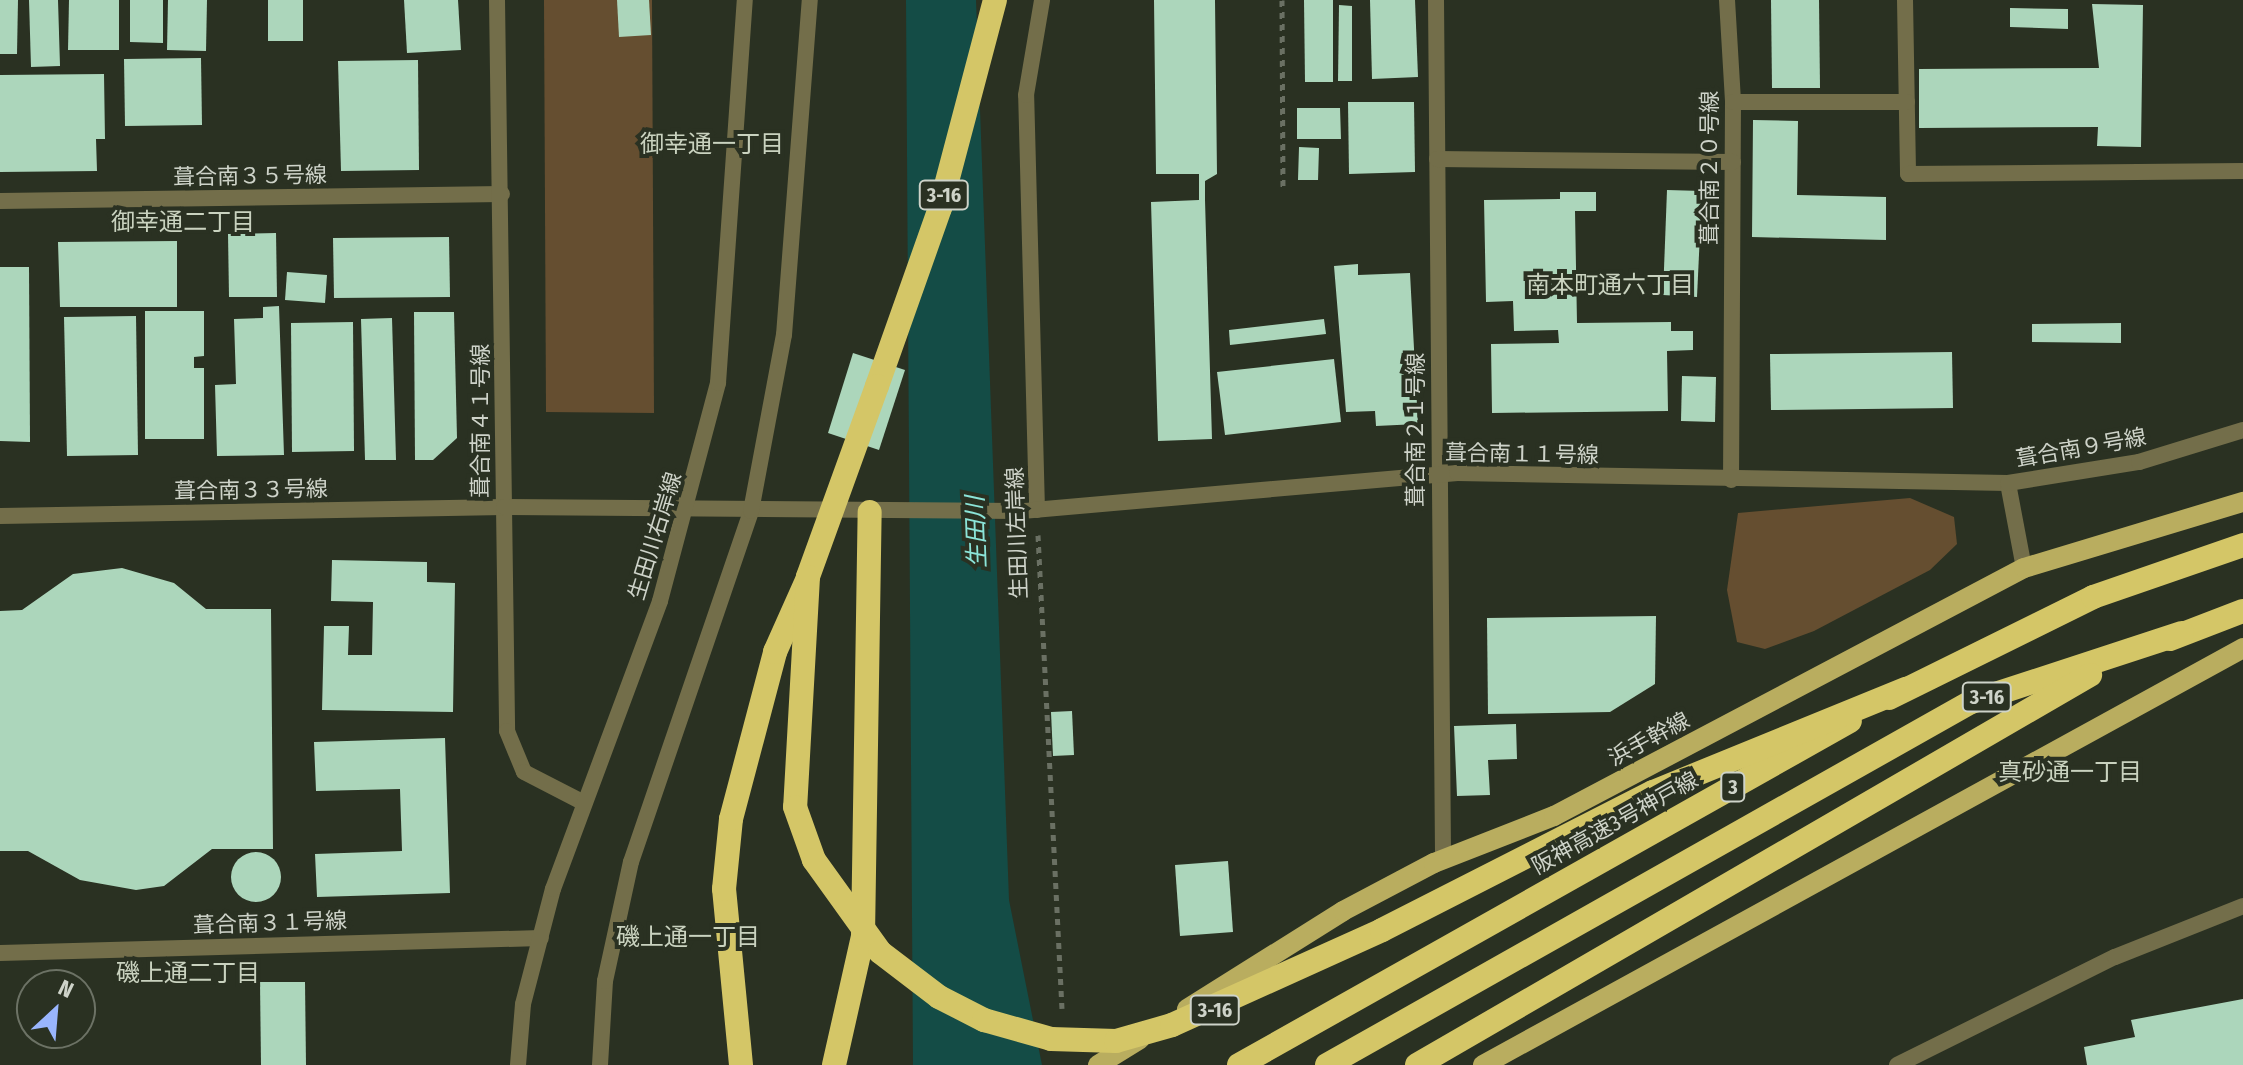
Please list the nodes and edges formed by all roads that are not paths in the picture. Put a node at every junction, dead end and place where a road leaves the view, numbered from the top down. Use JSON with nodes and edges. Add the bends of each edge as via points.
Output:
{"nodes":[{"id":1,"x":497,"y":0,"type":"edge"},
{"id":2,"x":745,"y":0,"type":"edge"},
{"id":3,"x":810,"y":0,"type":"edge"},
{"id":4,"x":995,"y":0,"type":"edge"},
{"id":5,"x":1042,"y":0,"type":"edge"},
{"id":6,"x":1436,"y":0,"type":"edge"},
{"id":7,"x":1727,"y":0,"type":"edge"},
{"id":8,"x":1905,"y":0,"type":"edge"},
{"id":9,"x":1733,"y":102,"type":"junction"},
{"id":10,"x":1907,"y":102,"type":"junction"},
{"id":11,"x":1437,"y":159,"type":"junction"},
{"id":12,"x":1733,"y":162,"type":"junction"},
{"id":13,"x":2243,"y":171,"type":"edge"},
{"id":14,"x":502,"y":194,"type":"junction"},
{"id":15,"x":0,"y":201,"type":"edge"},
{"id":16,"x":2243,"y":430,"type":"edge"},
{"id":17,"x":1438,"y":475,"type":"junction"},
{"id":18,"x":1731,"y":480,"type":"junction"},
{"id":19,"x":2008,"y":483,"type":"junction"},
{"id":20,"x":2243,"y":502,"type":"edge"},
{"id":21,"x":504,"y":507,"type":"junction"},
{"id":22,"x":690,"y":508,"type":"junction"},
{"id":23,"x":1030,"y":510,"type":"junction"},
{"id":24,"x":751,"y":511,"type":"junction"},
{"id":25,"x":880,"y":513,"type":"junction"},
{"id":26,"x":0,"y":516,"type":"edge"},
{"id":27,"x":2243,"y":545,"type":"edge"},
{"id":28,"x":2024,"y":568,"type":"junction"},
{"id":29,"x":808,"y":577,"type":"junction"},
{"id":30,"x":2243,"y":611,"type":"edge"},
{"id":31,"x":2182,"y":633,"type":"junction"},
{"id":32,"x":2243,"y":648,"type":"edge"},
{"id":33,"x":1906,"y":689,"type":"junction"},
{"id":34,"x":584,"y":803,"type":"junction"},
{"id":35,"x":1443,"y":860,"type":"junction"},
{"id":36,"x":2243,"y":906,"type":"edge"},
{"id":37,"x":541,"y":938,"type":"junction"},
{"id":38,"x":0,"y":953,"type":"edge"},
{"id":39,"x":518,"y":1065,"type":"edge"},
{"id":40,"x":600,"y":1065,"type":"edge"},
{"id":41,"x":741,"y":1065,"type":"edge"},
{"id":42,"x":834,"y":1065,"type":"edge"},
{"id":43,"x":1098,"y":1065,"type":"edge"},
{"id":44,"x":1239,"y":1065,"type":"edge"},
{"id":45,"x":1327,"y":1065,"type":"edge"},
{"id":46,"x":1417,"y":1065,"type":"edge"},
{"id":47,"x":1483,"y":1065,"type":"edge"},
{"id":48,"x":1897,"y":1065,"type":"edge"}],
"edges":[{"from":1,"to":14,"type":"street","name":"葺合南４１号線"},
{"from":2,"to":22,"type":"street","name":"生田川右岸線","via":[[718,383]]},
{"from":3,"to":24,"type":"street","via":[[784,335]]},
{"from":4,"to":29,"type":"highway","number":"3-16","bridge":true,"via":[[940,208]]},
{"from":5,"to":23,"type":"street","name":"生田川左岸線","via":[[1026,95]]},
{"from":6,"to":11,"type":"street","name":"葺合南２１号線"},
{"from":7,"to":9,"type":"street","name":"葺合南２０号線"},
{"from":8,"to":10,"type":"street"},
{"from":9,"to":10,"type":"street"},
{"from":9,"to":12,"type":"street","name":"葺合南２０号線"},
{"from":10,"to":13,"type":"street","via":[[1908,174]]},
{"from":11,"to":12,"type":"street"},
{"from":11,"to":17,"type":"street","name":"葺合南２１号線"},
{"from":12,"to":18,"type":"street","name":"葺合南２０号線"},
{"from":14,"to":15,"type":"street","name":"葺合南３５号線"},
{"from":14,"to":21,"type":"street","name":"葺合南４１号線"},
{"from":16,"to":19,"type":"street","name":"葺合南９号線","via":[[2139,462]]},
{"from":17,"to":18,"type":"street","name":"葺合南１１号線"},
{"from":17,"to":23,"type":"street","name":"葺合南１１号線"},
{"from":17,"to":35,"type":"street","name":"葺合南２１号線"},
{"from":18,"to":19,"type":"street","name":"葺合南１１号線"},
{"from":19,"to":28,"type":"street","name":"葺合南９号線"},
{"from":20,"to":28,"type":"main road","name":"浜手幹線"},
{"from":21,"to":22,"type":"street","name":"葺合南３３号線"},
{"from":21,"to":26,"type":"street","name":"葺合南３３号線"},
{"from":21,"to":34,"type":"street","name":"葺合南４１号線","via":[[507,731],[524,772]]},
{"from":22,"to":24,"type":"street","name":"葺合南３３号線"},
{"from":22,"to":34,"type":"street","name":"生田川右岸線"},
{"from":23,"to":25,"type":"street","name":"葺合南１１号線"},
{"from":24,"to":25,"type":"street","name":"葺合南１１号線"},
{"from":24,"to":40,"type":"street","via":[[631,862],[605,981]]},
{"from":25,"to":42,"type":"highway","via":[[863,936],[850,1013]]},
{"from":27,"to":33,"type":"highway","name":"阪神高速3号神戸線","number":"3","via":[[2093,597]]},
{"from":28,"to":35,"type":"main road","name":"浜手幹線","via":[[1554,816]]},
{"from":29,"to":33,"type":"highway","number":"3-16","bridge":true,"via":[[795,793],[814,860],[880,952],[939,997],[1051,1039],[1116,1041],[1219,1008],[1653,792]]},
{"from":29,"to":41,"type":"highway","number":"3-16","via":[[775,652],[731,819],[724,889]]},
{"from":30,"to":31,"type":"highway"},
{"from":31,"to":45,"type":"highway","number":"3-16","via":[[1971,702]]},
{"from":31,"to":46,"type":"highway","via":[[1992,728]]},
{"from":32,"to":47,"type":"main road"},
{"from":33,"to":44,"type":"highway","name":"阪神高速3号神戸線","number":"3","bridge":true},
{"from":34,"to":37,"type":"street","name":"生田川右岸線"},
{"from":35,"to":43,"type":"main road","name":"浜手幹線","via":[[1343,911]]},
{"from":36,"to":48,"type":"street","via":[[2115,957]]},
{"from":37,"to":38,"type":"street","name":"葺合南３１号線"},
{"from":37,"to":39,"type":"street","name":"生田川右岸線","via":[[523,1004]]}]}
